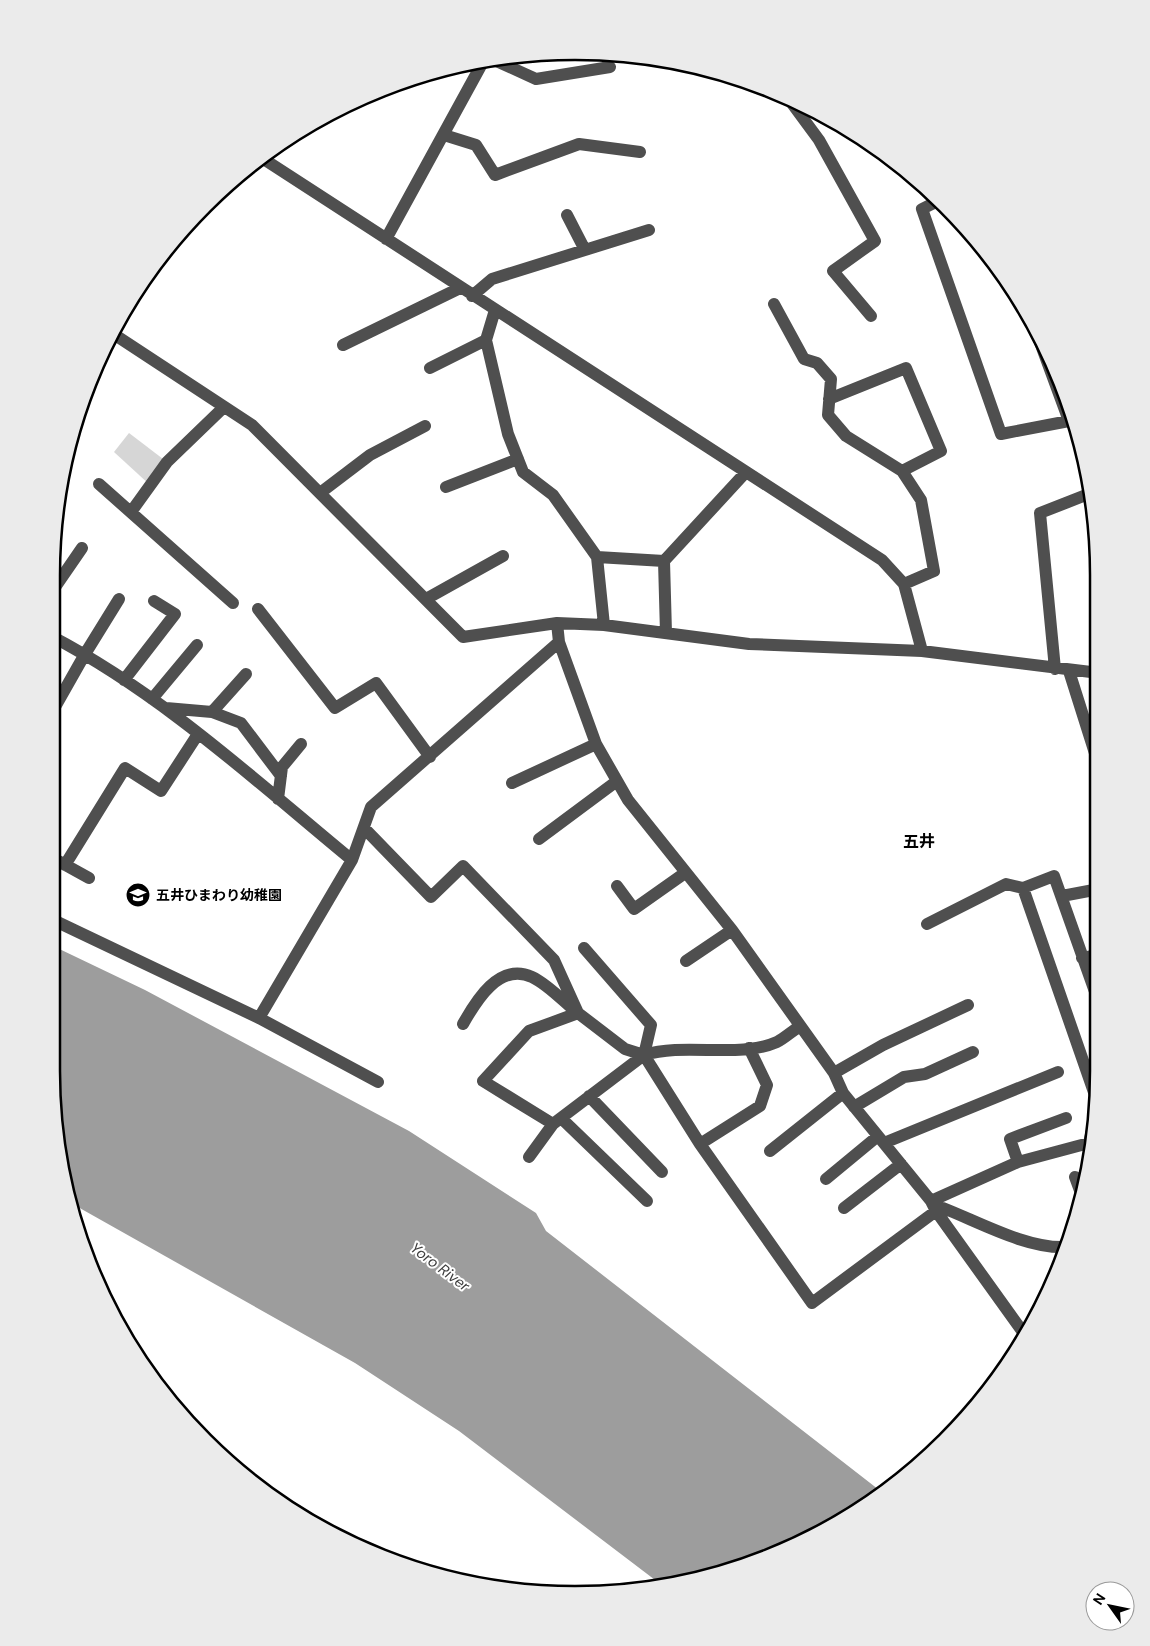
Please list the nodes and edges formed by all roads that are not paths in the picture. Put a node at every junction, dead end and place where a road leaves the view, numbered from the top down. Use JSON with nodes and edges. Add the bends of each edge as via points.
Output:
{"nodes":[{"id":1,"x":504,"y":65,"type":"edge"},
{"id":2,"x":610,"y":68,"type":"dead end"},
{"id":3,"x":479,"y":69,"type":"edge"},
{"id":4,"x":797,"y":110,"type":"edge"},
{"id":5,"x":444,"y":135,"type":"junction"},
{"id":6,"x":640,"y":152,"type":"dead end"},
{"id":7,"x":267,"y":162,"type":"edge"},
{"id":8,"x":932,"y":204,"type":"edge"},
{"id":9,"x":567,"y":215,"type":"dead end"},
{"id":10,"x":649,"y":230,"type":"dead end"},
{"id":11,"x":386,"y":239,"type":"junction"},
{"id":12,"x":585,"y":250,"type":"junction"},
{"id":13,"x":460,"y":288,"type":"junction"},
{"id":14,"x":472,"y":296,"type":"junction"},
{"id":15,"x":774,"y":304,"type":"dead end"},
{"id":16,"x":495,"y":310,"type":"junction"},
{"id":17,"x":871,"y":316,"type":"dead end"},
{"id":18,"x":118,"y":337,"type":"edge"},
{"id":19,"x":486,"y":340,"type":"junction"},
{"id":20,"x":344,"y":345,"type":"dead end"},
{"id":21,"x":430,"y":368,"type":"dead end"},
{"id":22,"x":829,"y":399,"type":"junction"},
{"id":23,"x":224,"y":407,"type":"junction"},
{"id":24,"x":1066,"y":421,"type":"edge"},
{"id":25,"x":425,"y":426,"type":"dead end"},
{"id":26,"x":518,"y":459,"type":"junction"},
{"id":27,"x":902,"y":471,"type":"junction"},
{"id":28,"x":746,"y":472,"type":"junction"},
{"id":29,"x":99,"y":484,"type":"dead end"},
{"id":30,"x":446,"y":488,"type":"dead end"},
{"id":31,"x":320,"y":493,"type":"junction"},
{"id":32,"x":1084,"y":496,"type":"edge"},
{"id":33,"x":131,"y":512,"type":"junction"},
{"id":34,"x":82,"y":548,"type":"dead end"},
{"id":35,"x":503,"y":556,"type":"dead end"},
{"id":36,"x":597,"y":557,"type":"junction"},
{"id":37,"x":664,"y":561,"type":"junction"},
{"id":38,"x":60,"y":580,"type":"edge"},
{"id":39,"x":904,"y":584,"type":"junction"},
{"id":40,"x":119,"y":599,"type":"dead end"},
{"id":41,"x":426,"y":599,"type":"junction"},
{"id":42,"x":154,"y":601,"type":"dead end"},
{"id":43,"x":233,"y":603,"type":"dead end"},
{"id":44,"x":258,"y":609,"type":"dead end"},
{"id":45,"x":557,"y":623,"type":"junction"},
{"id":46,"x":604,"y":625,"type":"junction"},
{"id":47,"x":666,"y":633,"type":"junction"},
{"id":48,"x":60,"y":641,"type":"edge"},
{"id":49,"x":559,"y":642,"type":"junction"},
{"id":50,"x":197,"y":644,"type":"dead end"},
{"id":51,"x":922,"y":651,"type":"junction"},
{"id":52,"x":85,"y":654,"type":"junction"},
{"id":53,"x":1055,"y":669,"type":"junction"},
{"id":54,"x":1069,"y":671,"type":"junction"},
{"id":55,"x":1090,"y":672,"type":"edge"},
{"id":56,"x":246,"y":674,"type":"dead end"},
{"id":57,"x":124,"y":680,"type":"junction"},
{"id":58,"x":60,"y":698,"type":"edge"},
{"id":59,"x":152,"y":699,"type":"junction"},
{"id":60,"x":166,"y":708,"type":"junction"},
{"id":61,"x":212,"y":712,"type":"junction"},
{"id":62,"x":198,"y":734,"type":"junction"},
{"id":63,"x":1090,"y":738,"type":"edge"},
{"id":64,"x":301,"y":744,"type":"dead end"},
{"id":65,"x":596,"y":744,"type":"junction"},
{"id":66,"x":430,"y":757,"type":"junction"},
{"id":67,"x":281,"y":776,"type":"junction"},
{"id":68,"x":617,"y":781,"type":"junction"},
{"id":69,"x":512,"y":783,"type":"dead end"},
{"id":70,"x":278,"y":799,"type":"junction"},
{"id":71,"x":364,"y":828,"type":"junction"},
{"id":72,"x":539,"y":839,"type":"dead end"},
{"id":73,"x":352,"y":860,"type":"junction"},
{"id":74,"x":60,"y":862,"type":"edge"},
{"id":75,"x":65,"y":865,"type":"junction"},
{"id":76,"x":685,"y":873,"type":"junction"},
{"id":77,"x":89,"y":878,"type":"dead end"},
{"id":78,"x":616,"y":886,"type":"dead end"},
{"id":79,"x":1023,"y":888,"type":"junction"},
{"id":80,"x":1090,"y":891,"type":"edge"},
{"id":81,"x":1062,"y":896,"type":"junction"},
{"id":82,"x":60,"y":923,"type":"edge"},
{"id":83,"x":927,"y":924,"type":"dead end"},
{"id":84,"x":732,"y":930,"type":"junction"},
{"id":85,"x":584,"y":948,"type":"dead end"},
{"id":86,"x":1090,"y":957,"type":"edge"},
{"id":87,"x":1082,"y":958,"type":"junction"},
{"id":88,"x":686,"y":961,"type":"dead end"},
{"id":89,"x":1090,"y":979,"type":"edge"},
{"id":90,"x":968,"y":1005,"type":"dead end"},
{"id":91,"x":578,"y":1013,"type":"junction"},
{"id":92,"x":259,"y":1018,"type":"junction"},
{"id":93,"x":463,"y":1024,"type":"dead end"},
{"id":94,"x":799,"y":1026,"type":"junction"},
{"id":95,"x":750,"y":1048,"type":"junction"},
{"id":96,"x":973,"y":1052,"type":"dead end"},
{"id":97,"x":644,"y":1055,"type":"junction"},
{"id":98,"x":1058,"y":1072,"type":"dead end"},
{"id":99,"x":834,"y":1073,"type":"junction"},
{"id":100,"x":1090,"y":1080,"type":"edge"},
{"id":101,"x":378,"y":1082,"type":"dead end"},
{"id":102,"x":843,"y":1094,"type":"junction"},
{"id":103,"x":589,"y":1096,"type":"junction"},
{"id":104,"x":854,"y":1107,"type":"junction"},
{"id":105,"x":1066,"y":1118,"type":"dead end"},
{"id":106,"x":557,"y":1121,"type":"junction"},
{"id":107,"x":881,"y":1140,"type":"junction"},
{"id":108,"x":700,"y":1144,"type":"junction"},
{"id":109,"x":1085,"y":1144,"type":"edge"},
{"id":110,"x":770,"y":1151,"type":"dead end"},
{"id":111,"x":529,"y":1157,"type":"dead end"},
{"id":112,"x":1018,"y":1162,"type":"junction"},
{"id":113,"x":901,"y":1164,"type":"junction"},
{"id":114,"x":662,"y":1172,"type":"dead end"},
{"id":115,"x":1075,"y":1177,"type":"dead end"},
{"id":116,"x":826,"y":1179,"type":"dead end"},
{"id":117,"x":1077,"y":1183,"type":"edge"},
{"id":118,"x":646,"y":1201,"type":"dead end"},
{"id":119,"x":933,"y":1206,"type":"junction"},
{"id":120,"x":844,"y":1208,"type":"dead end"},
{"id":121,"x":1059,"y":1248,"type":"edge"},
{"id":122,"x":1021,"y":1329,"type":"edge"}],
"edges":[{"from":1,"to":2,"type":"street","via":[[536,79]]},
{"from":3,"to":5,"type":"street"},
{"from":4,"to":17,"type":"street","via":[[819,140],[875,241],[834,271]]},
{"from":5,"to":6,"type":"street","via":[[476,145],[495,175],[579,144]]},
{"from":5,"to":11,"type":"street"},
{"from":7,"to":11,"type":"street"},
{"from":8,"to":24,"type":"street","via":[[922,209],[1002,434]]},
{"from":9,"to":12,"type":"street"},
{"from":10,"to":12,"type":"street"},
{"from":11,"to":13,"type":"street"},
{"from":12,"to":14,"type":"street","via":[[492,279]]},
{"from":13,"to":14,"type":"street"},
{"from":13,"to":20,"type":"street"},
{"from":14,"to":16,"type":"street"},
{"from":15,"to":22,"type":"street","via":[[804,359],[816,362],[831,379]]},
{"from":16,"to":19,"type":"street"},
{"from":16,"to":28,"type":"street"},
{"from":18,"to":23,"type":"street"},
{"from":19,"to":21,"type":"street"},
{"from":19,"to":26,"type":"street","via":[[508,434]]},
{"from":22,"to":27,"type":"street","via":[[828,415],[846,436]]},
{"from":22,"to":27,"type":"street","via":[[906,368],[941,451]]},
{"from":23,"to":31,"type":"street","via":[[252,425]]},
{"from":23,"to":33,"type":"street","via":[[167,462]]},
{"from":25,"to":31,"type":"street","via":[[370,455]]},
{"from":26,"to":30,"type":"street"},
{"from":26,"to":36,"type":"street","via":[[523,472],[552,495]]},
{"from":27,"to":39,"type":"street","via":[[921,500],[934,571]]},
{"from":28,"to":37,"type":"street"},
{"from":28,"to":39,"type":"street","via":[[882,560]]},
{"from":29,"to":33,"type":"street"},
{"from":31,"to":41,"type":"street"},
{"from":32,"to":53,"type":"street","via":[[1040,513]]},
{"from":33,"to":43,"type":"street"},
{"from":34,"to":38,"type":"street"},
{"from":35,"to":41,"type":"street"},
{"from":36,"to":37,"type":"street"},
{"from":36,"to":46,"type":"street"},
{"from":37,"to":47,"type":"street"},
{"from":39,"to":51,"type":"street"},
{"from":40,"to":52,"type":"street"},
{"from":41,"to":45,"type":"street","via":[[463,637]]},
{"from":42,"to":57,"type":"street","via":[[175,614]]},
{"from":44,"to":66,"type":"street","via":[[335,708],[376,683]]},
{"from":45,"to":46,"type":"street"},
{"from":45,"to":49,"type":"street"},
{"from":46,"to":47,"type":"street"},
{"from":47,"to":51,"type":"street","via":[[749,644]]},
{"from":48,"to":52,"type":"street"},
{"from":49,"to":65,"type":"street"},
{"from":49,"to":66,"type":"street"},
{"from":50,"to":59,"type":"street"},
{"from":51,"to":53,"type":"street"},
{"from":52,"to":57,"type":"street"},
{"from":52,"to":58,"type":"street"},
{"from":53,"to":54,"type":"street"},
{"from":54,"to":55,"type":"street"},
{"from":54,"to":63,"type":"street"},
{"from":56,"to":61,"type":"street"},
{"from":57,"to":59,"type":"street"},
{"from":59,"to":60,"type":"street"},
{"from":60,"to":61,"type":"street"},
{"from":60,"to":62,"type":"street"},
{"from":61,"to":67,"type":"street","via":[[241,723]]},
{"from":62,"to":70,"type":"street"},
{"from":62,"to":75,"type":"street","via":[[161,791],[125,768]]},
{"from":64,"to":67,"type":"street","via":[[282,767]]},
{"from":65,"to":68,"type":"street"},
{"from":65,"to":69,"type":"street"},
{"from":66,"to":71,"type":"street","via":[[371,807]]},
{"from":67,"to":70,"type":"street"},
{"from":68,"to":72,"type":"street"},
{"from":68,"to":76,"type":"street"},
{"from":70,"to":73,"type":"street"},
{"from":71,"to":73,"type":"street"},
{"from":71,"to":91,"type":"street","via":[[431,896],[463,866],[554,960]]},
{"from":73,"to":92,"type":"street"},
{"from":74,"to":75,"type":"street"},
{"from":75,"to":77,"type":"street"},
{"from":76,"to":78,"type":"street","via":[[634,909]]},
{"from":76,"to":84,"type":"street"},
{"from":79,"to":81,"type":"street","via":[[1054,876]]},
{"from":79,"to":83,"type":"street","via":[[1006,884]]},
{"from":79,"to":100,"type":"street"},
{"from":80,"to":81,"type":"street"},
{"from":81,"to":87,"type":"street"},
{"from":82,"to":92,"type":"street"},
{"from":84,"to":88,"type":"street"},
{"from":84,"to":94,"type":"street"},
{"from":85,"to":97,"type":"street","via":[[651,1025]]},
{"from":86,"to":87,"type":"street"},
{"from":87,"to":89,"type":"street"},
{"from":90,"to":99,"type":"street","via":[[883,1045]]},
{"from":91,"to":93,"type":"street","via":[[531,976],[512,974],[495,980]]},
{"from":91,"to":97,"type":"street","via":[[625,1049]]},
{"from":91,"to":106,"type":"street","via":[[529,1031],[483,1081]]},
{"from":92,"to":101,"type":"street"},
{"from":94,"to":95,"type":"street","via":[[777,1042]]},
{"from":94,"to":99,"type":"street"},
{"from":95,"to":97,"type":"street","via":[[660,1050]]},
{"from":95,"to":108,"type":"street","via":[[767,1085],[760,1106]]},
{"from":96,"to":104,"type":"street","via":[[924,1074],[904,1076]]},
{"from":97,"to":103,"type":"street"},
{"from":97,"to":108,"type":"street"},
{"from":98,"to":107,"type":"street"},
{"from":99,"to":102,"type":"street"},
{"from":102,"to":104,"type":"street"},
{"from":102,"to":110,"type":"street"},
{"from":103,"to":106,"type":"street"},
{"from":103,"to":114,"type":"street"},
{"from":104,"to":107,"type":"street"},
{"from":105,"to":112,"type":"street","via":[[1010,1139]]},
{"from":106,"to":111,"type":"street"},
{"from":106,"to":118,"type":"street"},
{"from":107,"to":113,"type":"street"},
{"from":107,"to":116,"type":"street"},
{"from":108,"to":119,"type":"street","via":[[812,1303]]},
{"from":109,"to":112,"type":"street"},
{"from":112,"to":119,"type":"street"},
{"from":113,"to":119,"type":"street"},
{"from":113,"to":120,"type":"street"},
{"from":115,"to":117,"type":"street"},
{"from":119,"to":121,"type":"street","via":[[1015,1237]]},
{"from":119,"to":122,"type":"street"}]}
